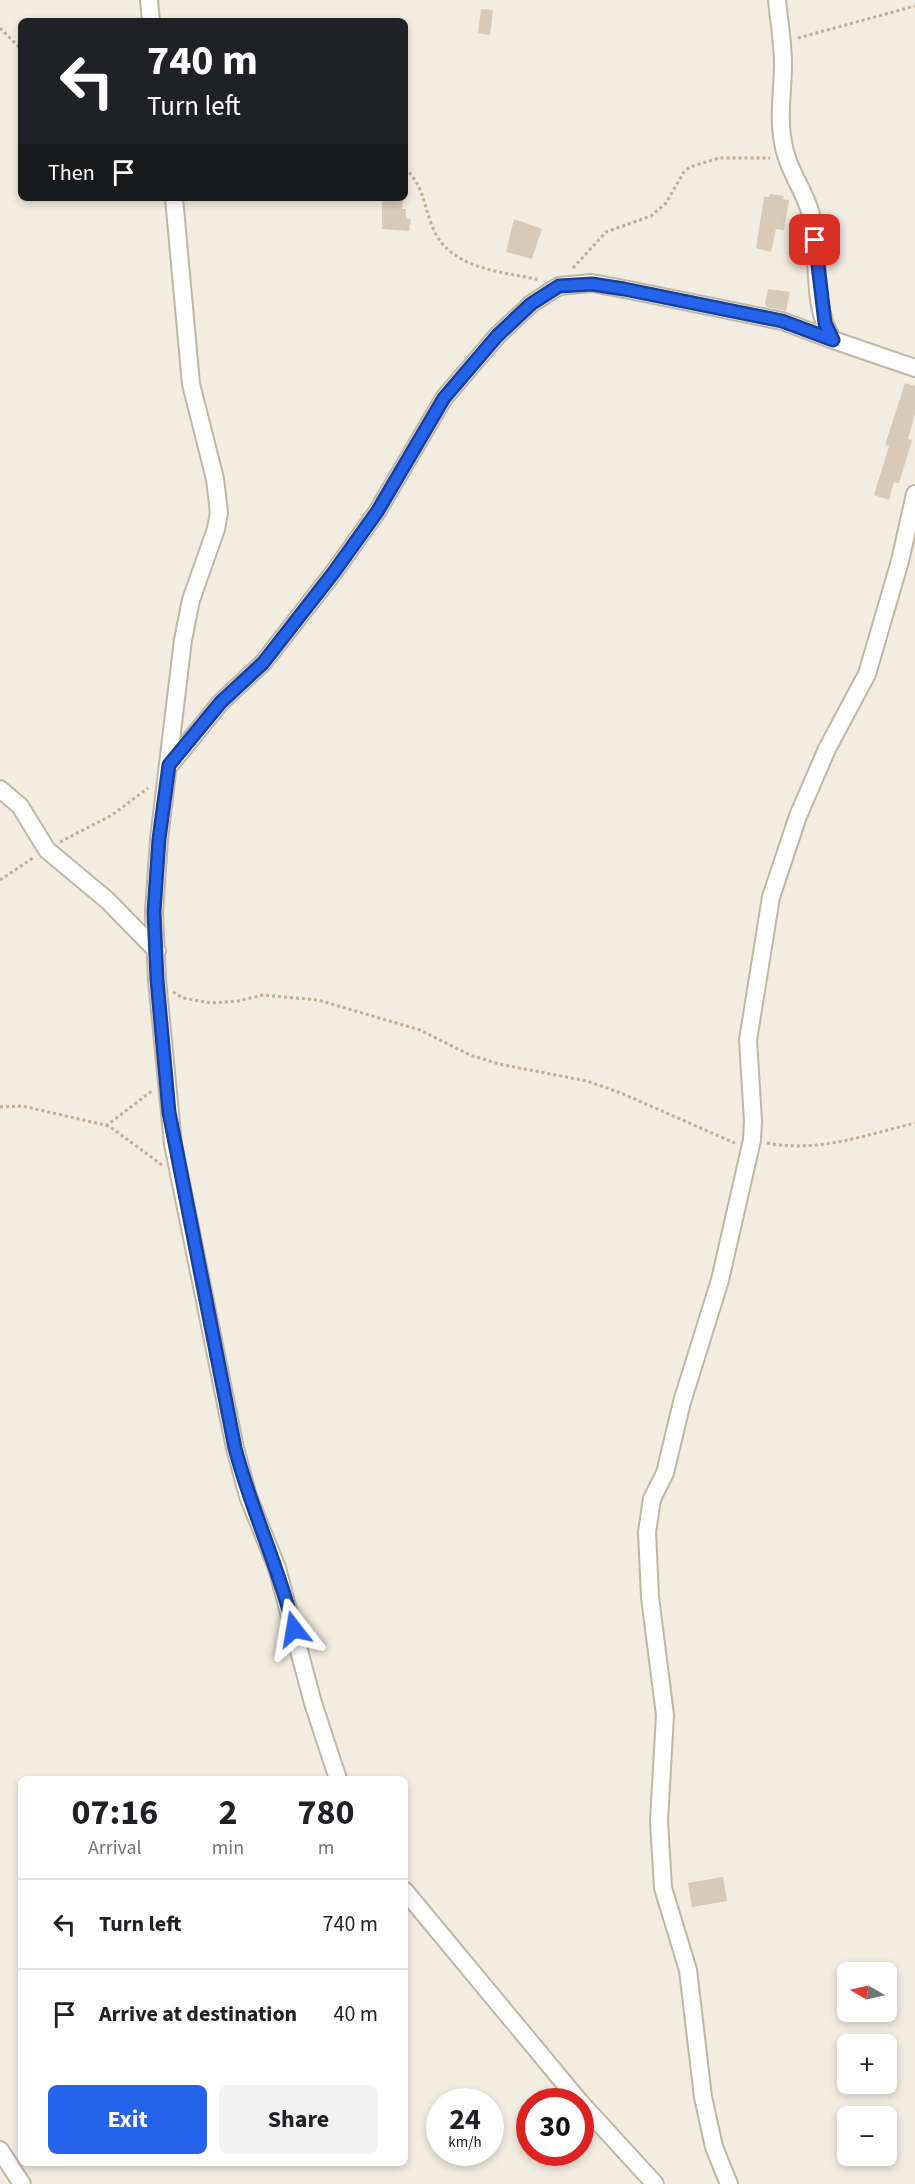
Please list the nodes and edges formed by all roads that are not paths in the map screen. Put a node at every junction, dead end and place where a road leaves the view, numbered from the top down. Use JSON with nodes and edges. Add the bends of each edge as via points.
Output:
{"nodes":[{"id":1,"x":149,"y":0,"type":"edge"},
{"id":2,"x":777,"y":0,"type":"edge"},
{"id":3,"x":151,"y":18,"type":"edge"},
{"id":4,"x":174,"y":201,"type":"edge"},
{"id":5,"x":833,"y":340,"type":"junction"},
{"id":6,"x":915,"y":368,"type":"edge"},
{"id":7,"x":915,"y":494,"type":"edge"},
{"id":8,"x":168,"y":768,"type":"junction"},
{"id":9,"x":0,"y":789,"type":"edge"},
{"id":10,"x":157,"y":951,"type":"junction"},
{"id":11,"x":337,"y":1776,"type":"edge"},
{"id":12,"x":408,"y":1895,"type":"edge"},
{"id":13,"x":568,"y":2088,"type":"edge"},
{"id":14,"x":594,"y":2117,"type":"edge"},
{"id":15,"x":0,"y":2150,"type":"edge"},
{"id":16,"x":22,"y":2184,"type":"edge"},
{"id":17,"x":655,"y":2184,"type":"edge"},
{"id":18,"x":729,"y":2184,"type":"edge"}],
"edges":[{"from":1,"to":3,"type":"street"},
{"from":2,"to":5,"type":"street","via":[[781,128],[788,158],[813,222],[822,307]]},
{"from":4,"to":8,"type":"street","via":[[190,384],[215,479],[219,513],[191,600]]},
{"from":5,"to":6,"type":"street"},
{"from":5,"to":8,"type":"street","via":[[782,321],[624,289],[556,284],[497,336],[444,398],[377,512],[334,572],[263,663],[221,702]]},
{"from":7,"to":18,"type":"street","via":[[867,674],[834,733],[798,816],[771,897],[748,1040],[753,1121],[750,1146],[723,1269],[682,1402],[665,1473],[652,1499],[647,1532],[650,1597],[665,1715],[659,1821],[663,1888],[688,1970],[714,2147]]},
{"from":8,"to":10,"type":"street","via":[[155,901]]},
{"from":9,"to":10,"type":"street","via":[[20,806],[47,849],[107,900]]},
{"from":10,"to":11,"type":"street","via":[[173,1144],[235,1448],[248,1496],[277,1568]]},
{"from":12,"to":13,"type":"street"},
{"from":14,"to":17,"type":"street"},
{"from":15,"to":16,"type":"street"}]}
